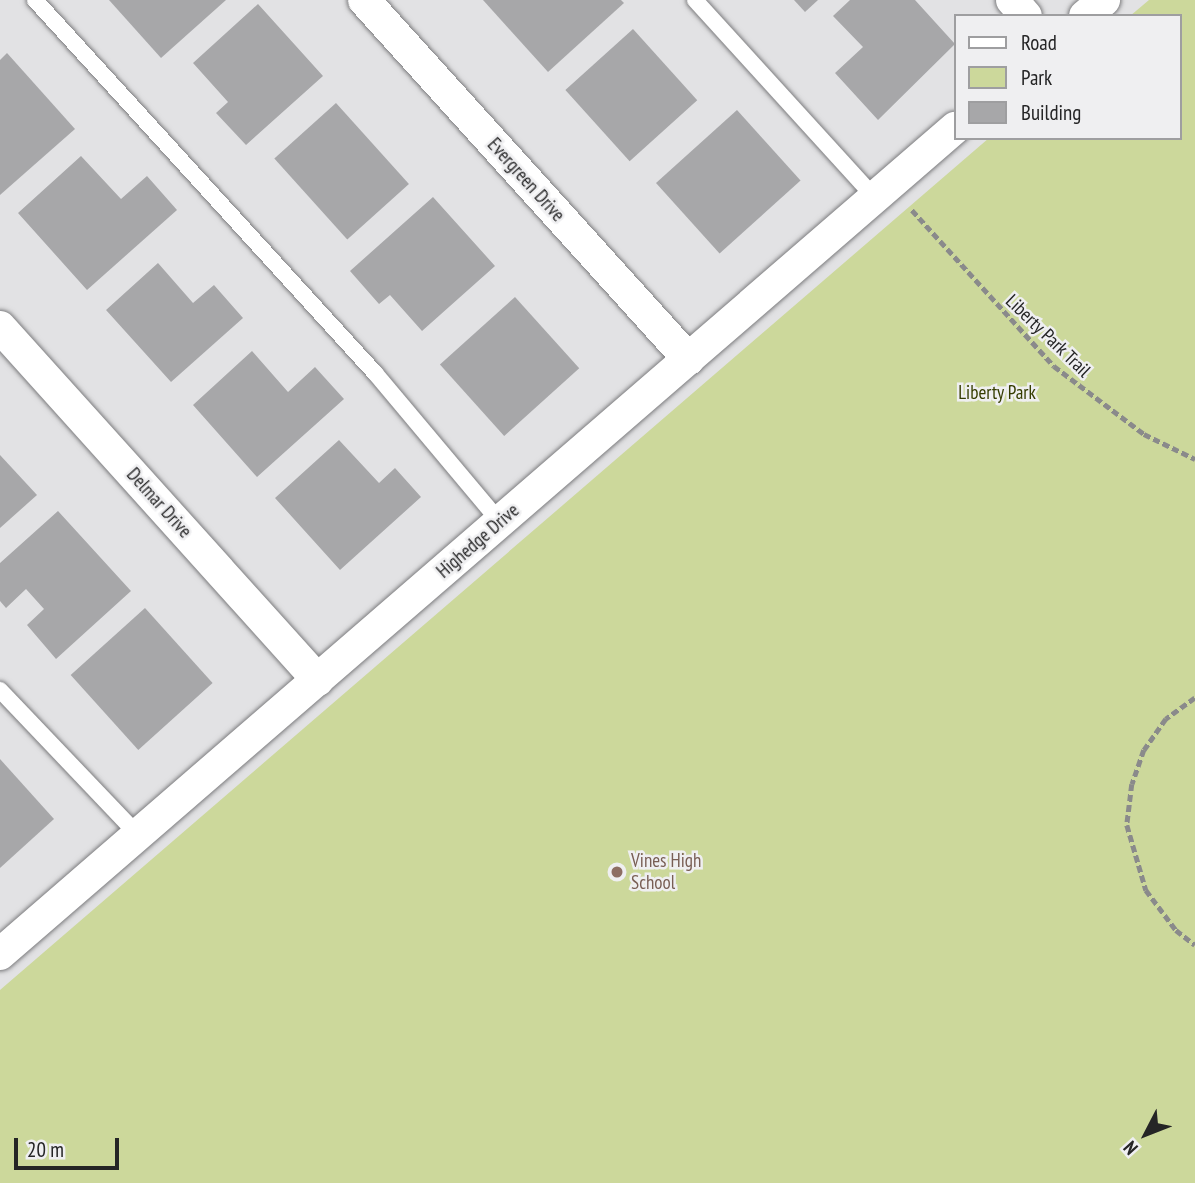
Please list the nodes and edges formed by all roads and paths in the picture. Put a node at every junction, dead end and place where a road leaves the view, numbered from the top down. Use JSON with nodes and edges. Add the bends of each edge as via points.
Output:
{"nodes":[{"id":1,"x":35,"y":0,"type":"edge"},
{"id":2,"x":364,"y":0,"type":"edge"},
{"id":3,"x":695,"y":0,"type":"edge"},
{"id":4,"x":1012,"y":0,"type":"edge"},
{"id":5,"x":1104,"y":0,"type":"edge"},
{"id":6,"x":1024,"y":14,"type":"edge"},
{"id":7,"x":1087,"y":14,"type":"edge"},
{"id":8,"x":954,"y":129,"type":"edge"},
{"id":9,"x":890,"y":200,"type":"junction"},
{"id":10,"x":0,"y":327,"type":"edge"},
{"id":11,"x":688,"y":359,"type":"junction"},
{"id":12,"x":1195,"y":459,"type":"edge"},
{"id":13,"x":500,"y":522,"type":"junction"},
{"id":14,"x":318,"y":680,"type":"junction"},
{"id":15,"x":0,"y":690,"type":"edge"},
{"id":16,"x":1195,"y":698,"type":"edge"},
{"id":17,"x":138,"y":835,"type":"junction"},
{"id":18,"x":1195,"y":946,"type":"edge"},
{"id":19,"x":0,"y":954,"type":"edge"}],
"edges":[{"from":1,"to":13,"type":"lane","via":[[366,363]]},
{"from":2,"to":11,"type":"street","name":"Evergreen Drive"},
{"from":3,"to":9,"type":"lane"},
{"from":4,"to":6,"type":"street"},
{"from":5,"to":7,"type":"street"},
{"from":8,"to":9,"type":"street","name":"Highedge Drive"},
{"from":9,"to":11,"type":"street","name":"Highedge Drive"},
{"from":9,"to":12,"type":"path","name":"Liberty Park Trail","via":[[1054,366],[1144,434]]},
{"from":10,"to":14,"type":"street","name":"Delmar Drive"},
{"from":11,"to":13,"type":"street","name":"Highedge Drive"},
{"from":13,"to":14,"type":"street","name":"Highedge Drive"},
{"from":14,"to":17,"type":"street","name":"Highedge Drive"},
{"from":15,"to":17,"type":"lane"},
{"from":16,"to":18,"type":"path","via":[[1166,719],[1144,750],[1132,785],[1127,825],[1146,890],[1176,930]]},
{"from":17,"to":19,"type":"street","name":"Highedge Drive"}]}
